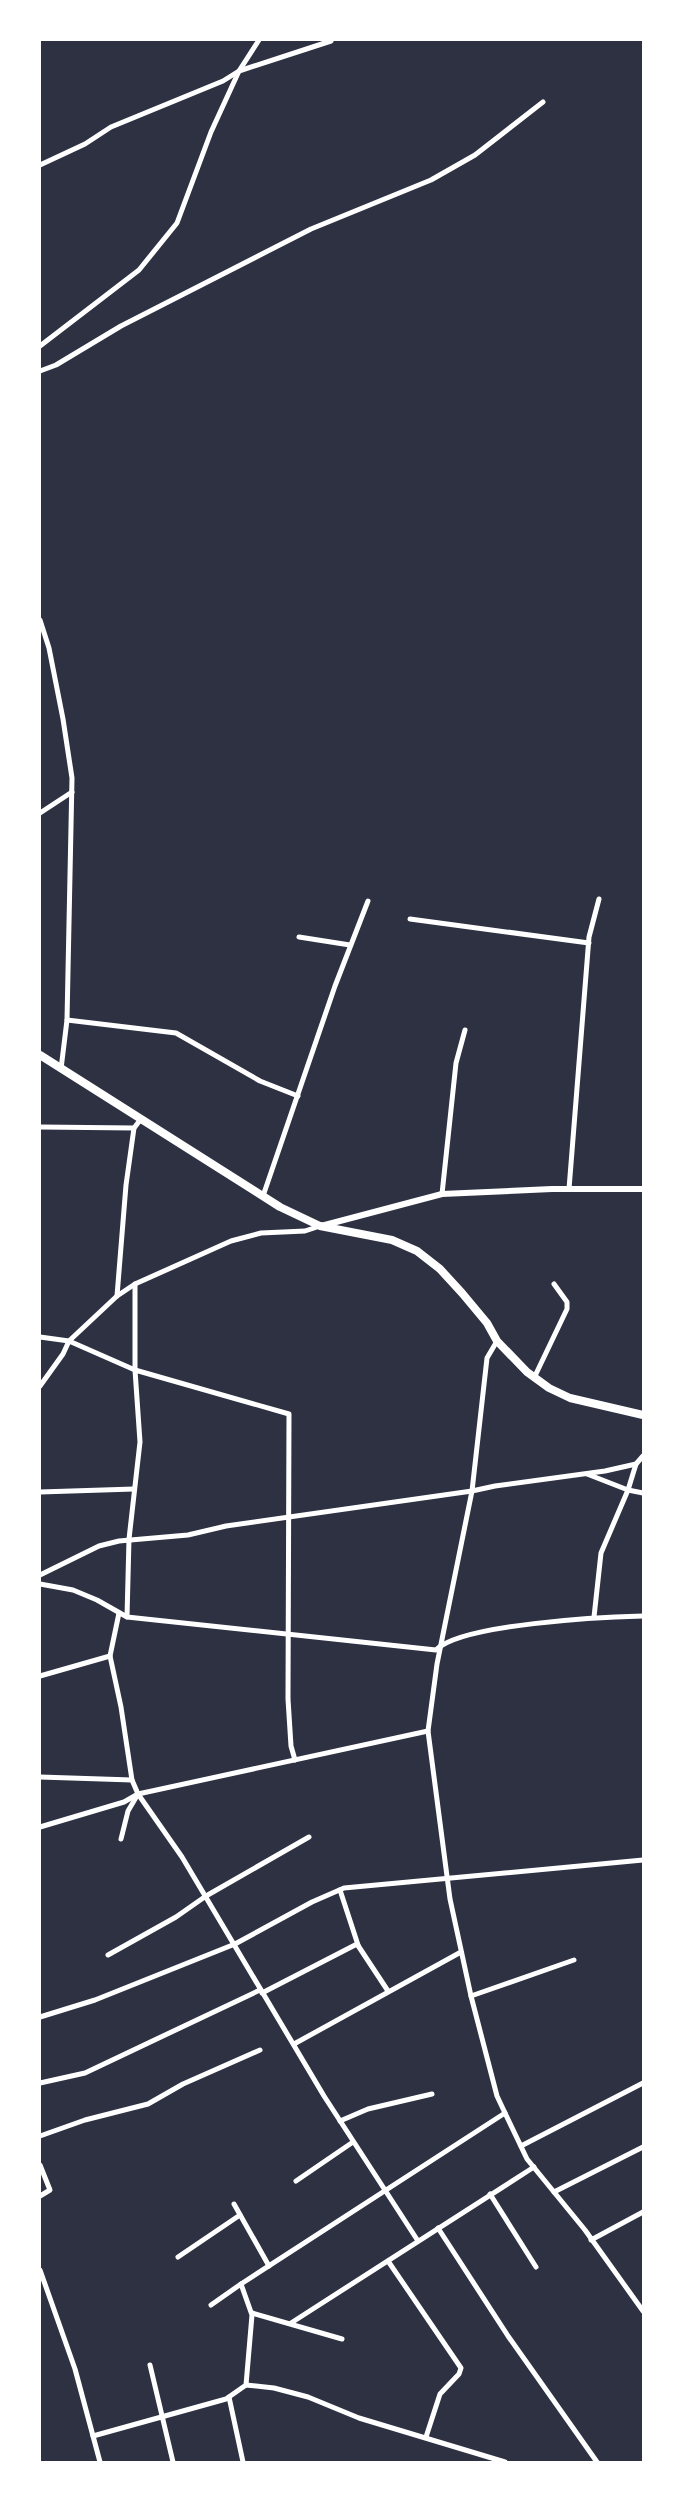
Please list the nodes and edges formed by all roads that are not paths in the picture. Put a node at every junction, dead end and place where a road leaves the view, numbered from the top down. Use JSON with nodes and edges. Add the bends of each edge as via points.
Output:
{"nodes":[{"id":1,"x":258,"y":40,"type":"edge"},
{"id":2,"x":331,"y":41,"type":"edge"},
{"id":3,"x":240,"y":71,"type":"junction"},
{"id":4,"x":543,"y":102,"type":"dead end"},
{"id":5,"x":40,"y":165,"type":"edge"},
{"id":6,"x":40,"y":346,"type":"edge"},
{"id":7,"x":40,"y":371,"type":"edge"},
{"id":8,"x":40,"y":620,"type":"edge"},
{"id":9,"x":72,"y":792,"type":"junction"},
{"id":10,"x":40,"y":813,"type":"edge"},
{"id":11,"x":599,"y":899,"type":"dead end"},
{"id":12,"x":368,"y":902,"type":"dead end"},
{"id":13,"x":410,"y":919,"type":"dead end"},
{"id":14,"x":299,"y":937,"type":"dead end"},
{"id":15,"x":589,"y":943,"type":"junction"},
{"id":16,"x":350,"y":945,"type":"junction"},
{"id":17,"x":67,"y":1020,"type":"junction"},
{"id":18,"x":465,"y":1030,"type":"dead end"},
{"id":19,"x":40,"y":1055,"type":"edge"},
{"id":20,"x":61,"y":1069,"type":"junction"},
{"id":21,"x":298,"y":1096,"type":"junction"},
{"id":22,"x":141,"y":1119,"type":"junction"},
{"id":23,"x":40,"y":1127,"type":"edge"},
{"id":24,"x":134,"y":1128,"type":"junction"},
{"id":25,"x":569,"y":1188,"type":"junction"},
{"id":26,"x":643,"y":1189,"type":"edge"},
{"id":27,"x":442,"y":1194,"type":"junction"},
{"id":28,"x":262,"y":1196,"type":"junction"},
{"id":29,"x":320,"y":1226,"type":"junction"},
{"id":30,"x":136,"y":1284,"type":"junction"},
{"id":31,"x":554,"y":1284,"type":"dead end"},
{"id":32,"x":117,"y":1296,"type":"junction"},
{"id":33,"x":40,"y":1337,"type":"edge"},
{"id":34,"x":497,"y":1340,"type":"junction"},
{"id":35,"x":69,"y":1341,"type":"junction"},
{"id":36,"x":135,"y":1370,"type":"junction"},
{"id":37,"x":534,"y":1378,"type":"junction"},
{"id":38,"x":40,"y":1386,"type":"edge"},
{"id":39,"x":643,"y":1415,"type":"edge"},
{"id":40,"x":643,"y":1456,"type":"edge"},
{"id":41,"x":636,"y":1464,"type":"junction"},
{"id":42,"x":586,"y":1474,"type":"junction"},
{"id":43,"x":134,"y":1489,"type":"junction"},
{"id":44,"x":628,"y":1490,"type":"junction"},
{"id":45,"x":472,"y":1491,"type":"junction"},
{"id":46,"x":40,"y":1492,"type":"edge"},
{"id":47,"x":643,"y":1493,"type":"edge"},
{"id":48,"x":289,"y":1518,"type":"junction"},
{"id":49,"x":129,"y":1539,"type":"junction"},
{"id":50,"x":40,"y":1575,"type":"edge"},
{"id":51,"x":40,"y":1584,"type":"edge"},
{"id":52,"x":119,"y":1613,"type":"junction"},
{"id":53,"x":643,"y":1616,"type":"edge"},
{"id":54,"x":127,"y":1617,"type":"junction"},
{"id":55,"x":594,"y":1617,"type":"junction"},
{"id":56,"x":287,"y":1634,"type":"junction"},
{"id":57,"x":441,"y":1645,"type":"junction"},
{"id":58,"x":110,"y":1656,"type":"junction"},
{"id":59,"x":40,"y":1676,"type":"edge"},
{"id":60,"x":428,"y":1731,"type":"junction"},
{"id":61,"x":295,"y":1760,"type":"junction"},
{"id":62,"x":40,"y":1776,"type":"edge"},
{"id":63,"x":132,"y":1780,"type":"junction"},
{"id":64,"x":138,"y":1794,"type":"junction"},
{"id":65,"x":40,"y":1827,"type":"edge"},
{"id":66,"x":309,"y":1837,"type":"dead end"},
{"id":67,"x":121,"y":1839,"type":"dead end"},
{"id":68,"x":643,"y":1860,"type":"edge"},
{"id":69,"x":447,"y":1879,"type":"junction"},
{"id":70,"x":340,"y":1890,"type":"junction"},
{"id":71,"x":206,"y":1896,"type":"junction"},
{"id":72,"x":235,"y":1944,"type":"junction"},
{"id":73,"x":358,"y":1945,"type":"junction"},
{"id":74,"x":461,"y":1952,"type":"junction"},
{"id":75,"x":108,"y":1955,"type":"dead end"},
{"id":76,"x":574,"y":1960,"type":"dead end"},
{"id":77,"x":388,"y":1991,"type":"junction"},
{"id":78,"x":261,"y":1992,"type":"junction"},
{"id":79,"x":471,"y":1996,"type":"junction"},
{"id":80,"x":40,"y":2017,"type":"edge"},
{"id":81,"x":294,"y":2044,"type":"junction"},
{"id":82,"x":260,"y":2050,"type":"dead end"},
{"id":83,"x":40,"y":2083,"type":"edge"},
{"id":84,"x":643,"y":2083,"type":"edge"},
{"id":85,"x":432,"y":2094,"type":"dead end"},
{"id":86,"x":505,"y":2113,"type":"junction"},
{"id":87,"x":340,"y":2121,"type":"junction"},
{"id":88,"x":40,"y":2136,"type":"edge"},
{"id":89,"x":353,"y":2142,"type":"junction"},
{"id":90,"x":521,"y":2146,"type":"junction"},
{"id":91,"x":643,"y":2147,"type":"edge"},
{"id":92,"x":40,"y":2165,"type":"edge"},
{"id":93,"x":534,"y":2167,"type":"junction"},
{"id":94,"x":296,"y":2181,"type":"dead end"},
{"id":95,"x":385,"y":2191,"type":"junction"},
{"id":96,"x":554,"y":2192,"type":"junction"},
{"id":97,"x":490,"y":2194,"type":"junction"},
{"id":98,"x":40,"y":2196,"type":"edge"},
{"id":99,"x":234,"y":2204,"type":"dead end"},
{"id":100,"x":643,"y":2212,"type":"edge"},
{"id":101,"x":240,"y":2215,"type":"junction"},
{"id":102,"x":438,"y":2228,"type":"junction"},
{"id":103,"x":592,"y":2240,"type":"junction"},
{"id":104,"x":418,"y":2241,"type":"junction"},
{"id":105,"x":178,"y":2257,"type":"dead end"},
{"id":106,"x":388,"y":2261,"type":"junction"},
{"id":107,"x":269,"y":2266,"type":"junction"},
{"id":108,"x":536,"y":2267,"type":"dead end"},
{"id":109,"x":40,"y":2270,"type":"edge"},
{"id":110,"x":241,"y":2284,"type":"junction"},
{"id":111,"x":210,"y":2305,"type":"dead end"},
{"id":112,"x":643,"y":2311,"type":"edge"},
{"id":113,"x":252,"y":2313,"type":"junction"},
{"id":114,"x":291,"y":2323,"type":"junction"},
{"id":115,"x":342,"y":2339,"type":"dead end"},
{"id":116,"x":150,"y":2365,"type":"dead end"},
{"id":117,"x":246,"y":2385,"type":"junction"},
{"id":118,"x":229,"y":2397,"type":"junction"},
{"id":119,"x":162,"y":2418,"type":"junction"},
{"id":120,"x":93,"y":2436,"type":"junction"},
{"id":121,"x":426,"y":2438,"type":"junction"},
{"id":122,"x":100,"y":2462,"type":"edge"},
{"id":123,"x":173,"y":2462,"type":"edge"},
{"id":124,"x":243,"y":2462,"type":"edge"},
{"id":125,"x":505,"y":2462,"type":"edge"},
{"id":126,"x":597,"y":2462,"type":"edge"}],
"edges":[{"from":1,"to":3,"type":"street"},
{"from":2,"to":3,"type":"street"},
{"from":3,"to":5,"type":"street","via":[[111,127],[85,144]]},
{"from":3,"to":6,"type":"street","via":[[211,132],[177,223],[139,270]]},
{"from":4,"to":7,"type":"street","via":[[475,155],[431,180],[311,229]]},
{"from":8,"to":9,"type":"street","via":[[63,719]]},
{"from":9,"to":10,"type":"street"},
{"from":9,"to":17,"type":"street"},
{"from":11,"to":15,"type":"street"},
{"from":12,"to":16,"type":"street"},
{"from":13,"to":15,"type":"street"},
{"from":14,"to":16,"type":"street"},
{"from":15,"to":25,"type":"street"},
{"from":16,"to":21,"type":"street"},
{"from":17,"to":20,"type":"street"},
{"from":17,"to":21,"type":"street","via":[[176,1033],[260,1081]]},
{"from":18,"to":27,"type":"street","via":[[456,1063]]},
{"from":19,"to":20,"type":"main road"},
{"from":20,"to":22,"type":"main road"},
{"from":21,"to":28,"type":"street"},
{"from":22,"to":24,"type":"street"},
{"from":22,"to":28,"type":"main road"},
{"from":23,"to":24,"type":"street"},
{"from":24,"to":32,"type":"street"},
{"from":25,"to":26,"type":"street"},
{"from":25,"to":27,"type":"street"},
{"from":27,"to":29,"type":"street"},
{"from":28,"to":29,"type":"main road"},
{"from":29,"to":30,"type":"street","via":[[306,1231],[261,1233],[231,1241]]},
{"from":29,"to":34,"type":"main road","via":[[392,1240],[417,1252],[440,1269],[462,1293],[487,1322]]},
{"from":30,"to":32,"type":"street"},
{"from":30,"to":36,"type":"street"},
{"from":31,"to":37,"type":"street","via":[[567,1302],[567,1308]]},
{"from":32,"to":35,"type":"street"},
{"from":33,"to":35,"type":"street"},
{"from":34,"to":37,"type":"main road"},
{"from":34,"to":45,"type":"street","via":[[487,1358]]},
{"from":35,"to":36,"type":"street"},
{"from":35,"to":38,"type":"street"},
{"from":36,"to":43,"type":"street","via":[[140,1442]]},
{"from":36,"to":48,"type":"street","via":[[289,1414]]},
{"from":37,"to":39,"type":"main road","via":[[570,1398]]},
{"from":40,"to":41,"type":"street"},
{"from":41,"to":42,"type":"street"},
{"from":41,"to":44,"type":"street"},
{"from":42,"to":44,"type":"street"},
{"from":42,"to":45,"type":"street"},
{"from":43,"to":46,"type":"street"},
{"from":43,"to":49,"type":"street"},
{"from":44,"to":47,"type":"street"},
{"from":44,"to":55,"type":"street","via":[[601,1553]]},
{"from":45,"to":48,"type":"street"},
{"from":45,"to":57,"type":"street"},
{"from":48,"to":49,"type":"street","via":[[226,1526],[188,1535]]},
{"from":48,"to":56,"type":"street"},
{"from":49,"to":50,"type":"street","via":[[99,1546]]},
{"from":49,"to":54,"type":"street"},
{"from":51,"to":52,"type":"street","via":[[73,1590]]},
{"from":52,"to":54,"type":"street"},
{"from":52,"to":58,"type":"street"},
{"from":53,"to":55,"type":"street"},
{"from":54,"to":56,"type":"street"},
{"from":55,"to":57,"type":"street","via":[[474,1634]]},
{"from":56,"to":57,"type":"street","via":[[436,1650]]},
{"from":56,"to":61,"type":"street","via":[[288,1699]]},
{"from":57,"to":60,"type":"street"},
{"from":58,"to":59,"type":"street"},
{"from":58,"to":63,"type":"street"},
{"from":60,"to":61,"type":"street"},
{"from":60,"to":69,"type":"street"},
{"from":61,"to":64,"type":"street"},
{"from":62,"to":63,"type":"street"},
{"from":63,"to":64,"type":"street"},
{"from":64,"to":65,"type":"street","via":[[124,1802]]},
{"from":64,"to":67,"type":"street","via":[[128,1811]]},
{"from":64,"to":71,"type":"street"},
{"from":66,"to":71,"type":"street"},
{"from":68,"to":69,"type":"street"},
{"from":69,"to":70,"type":"street"},
{"from":69,"to":74,"type":"street"},
{"from":70,"to":72,"type":"street"},
{"from":70,"to":73,"type":"street"},
{"from":71,"to":72,"type":"street"},
{"from":71,"to":75,"type":"street","via":[[176,1917]]},
{"from":72,"to":78,"type":"street"},
{"from":72,"to":80,"type":"street","via":[[95,2000]]},
{"from":73,"to":77,"type":"street"},
{"from":73,"to":78,"type":"street"},
{"from":74,"to":77,"type":"street"},
{"from":74,"to":79,"type":"street"},
{"from":76,"to":79,"type":"street"},
{"from":77,"to":81,"type":"street"},
{"from":78,"to":81,"type":"street"},
{"from":78,"to":83,"type":"street","via":[[85,2073]]},
{"from":79,"to":86,"type":"street","via":[[497,2096]]},
{"from":81,"to":87,"type":"street"},
{"from":82,"to":88,"type":"street","via":[[183,2084],[148,2104],[85,2120]]},
{"from":84,"to":90,"type":"street"},
{"from":85,"to":87,"type":"street","via":[[368,2109]]},
{"from":86,"to":90,"type":"street"},
{"from":86,"to":95,"type":"street"},
{"from":87,"to":89,"type":"street"},
{"from":89,"to":94,"type":"street"},
{"from":89,"to":95,"type":"street"},
{"from":90,"to":93,"type":"street"},
{"from":91,"to":96,"type":"street"},
{"from":92,"to":98,"type":"street","via":[[50,2190]]},
{"from":93,"to":96,"type":"street"},
{"from":93,"to":97,"type":"street"},
{"from":95,"to":104,"type":"street"},
{"from":95,"to":107,"type":"street"},
{"from":96,"to":103,"type":"street"},
{"from":97,"to":102,"type":"street"},
{"from":97,"to":108,"type":"street"},
{"from":99,"to":101,"type":"street"},
{"from":100,"to":103,"type":"street"},
{"from":101,"to":105,"type":"street"},
{"from":101,"to":107,"type":"street"},
{"from":102,"to":104,"type":"street"},
{"from":102,"to":126,"type":"street","via":[[508,2336]]},
{"from":103,"to":112,"type":"street"},
{"from":104,"to":106,"type":"street"},
{"from":106,"to":114,"type":"street"},
{"from":106,"to":121,"type":"street","via":[[461,2368],[440,2394]]},
{"from":107,"to":110,"type":"street"},
{"from":109,"to":120,"type":"street","via":[[75,2369]]},
{"from":110,"to":111,"type":"street"},
{"from":110,"to":113,"type":"street"},
{"from":113,"to":114,"type":"street"},
{"from":113,"to":117,"type":"street"},
{"from":114,"to":115,"type":"street"},
{"from":116,"to":119,"type":"street"},
{"from":117,"to":118,"type":"street"},
{"from":117,"to":121,"type":"street","via":[[308,2397],[358,2418]]},
{"from":118,"to":119,"type":"street"},
{"from":118,"to":124,"type":"street"},
{"from":119,"to":120,"type":"street"},
{"from":119,"to":123,"type":"street"},
{"from":120,"to":122,"type":"street"},
{"from":121,"to":125,"type":"street"}]}
